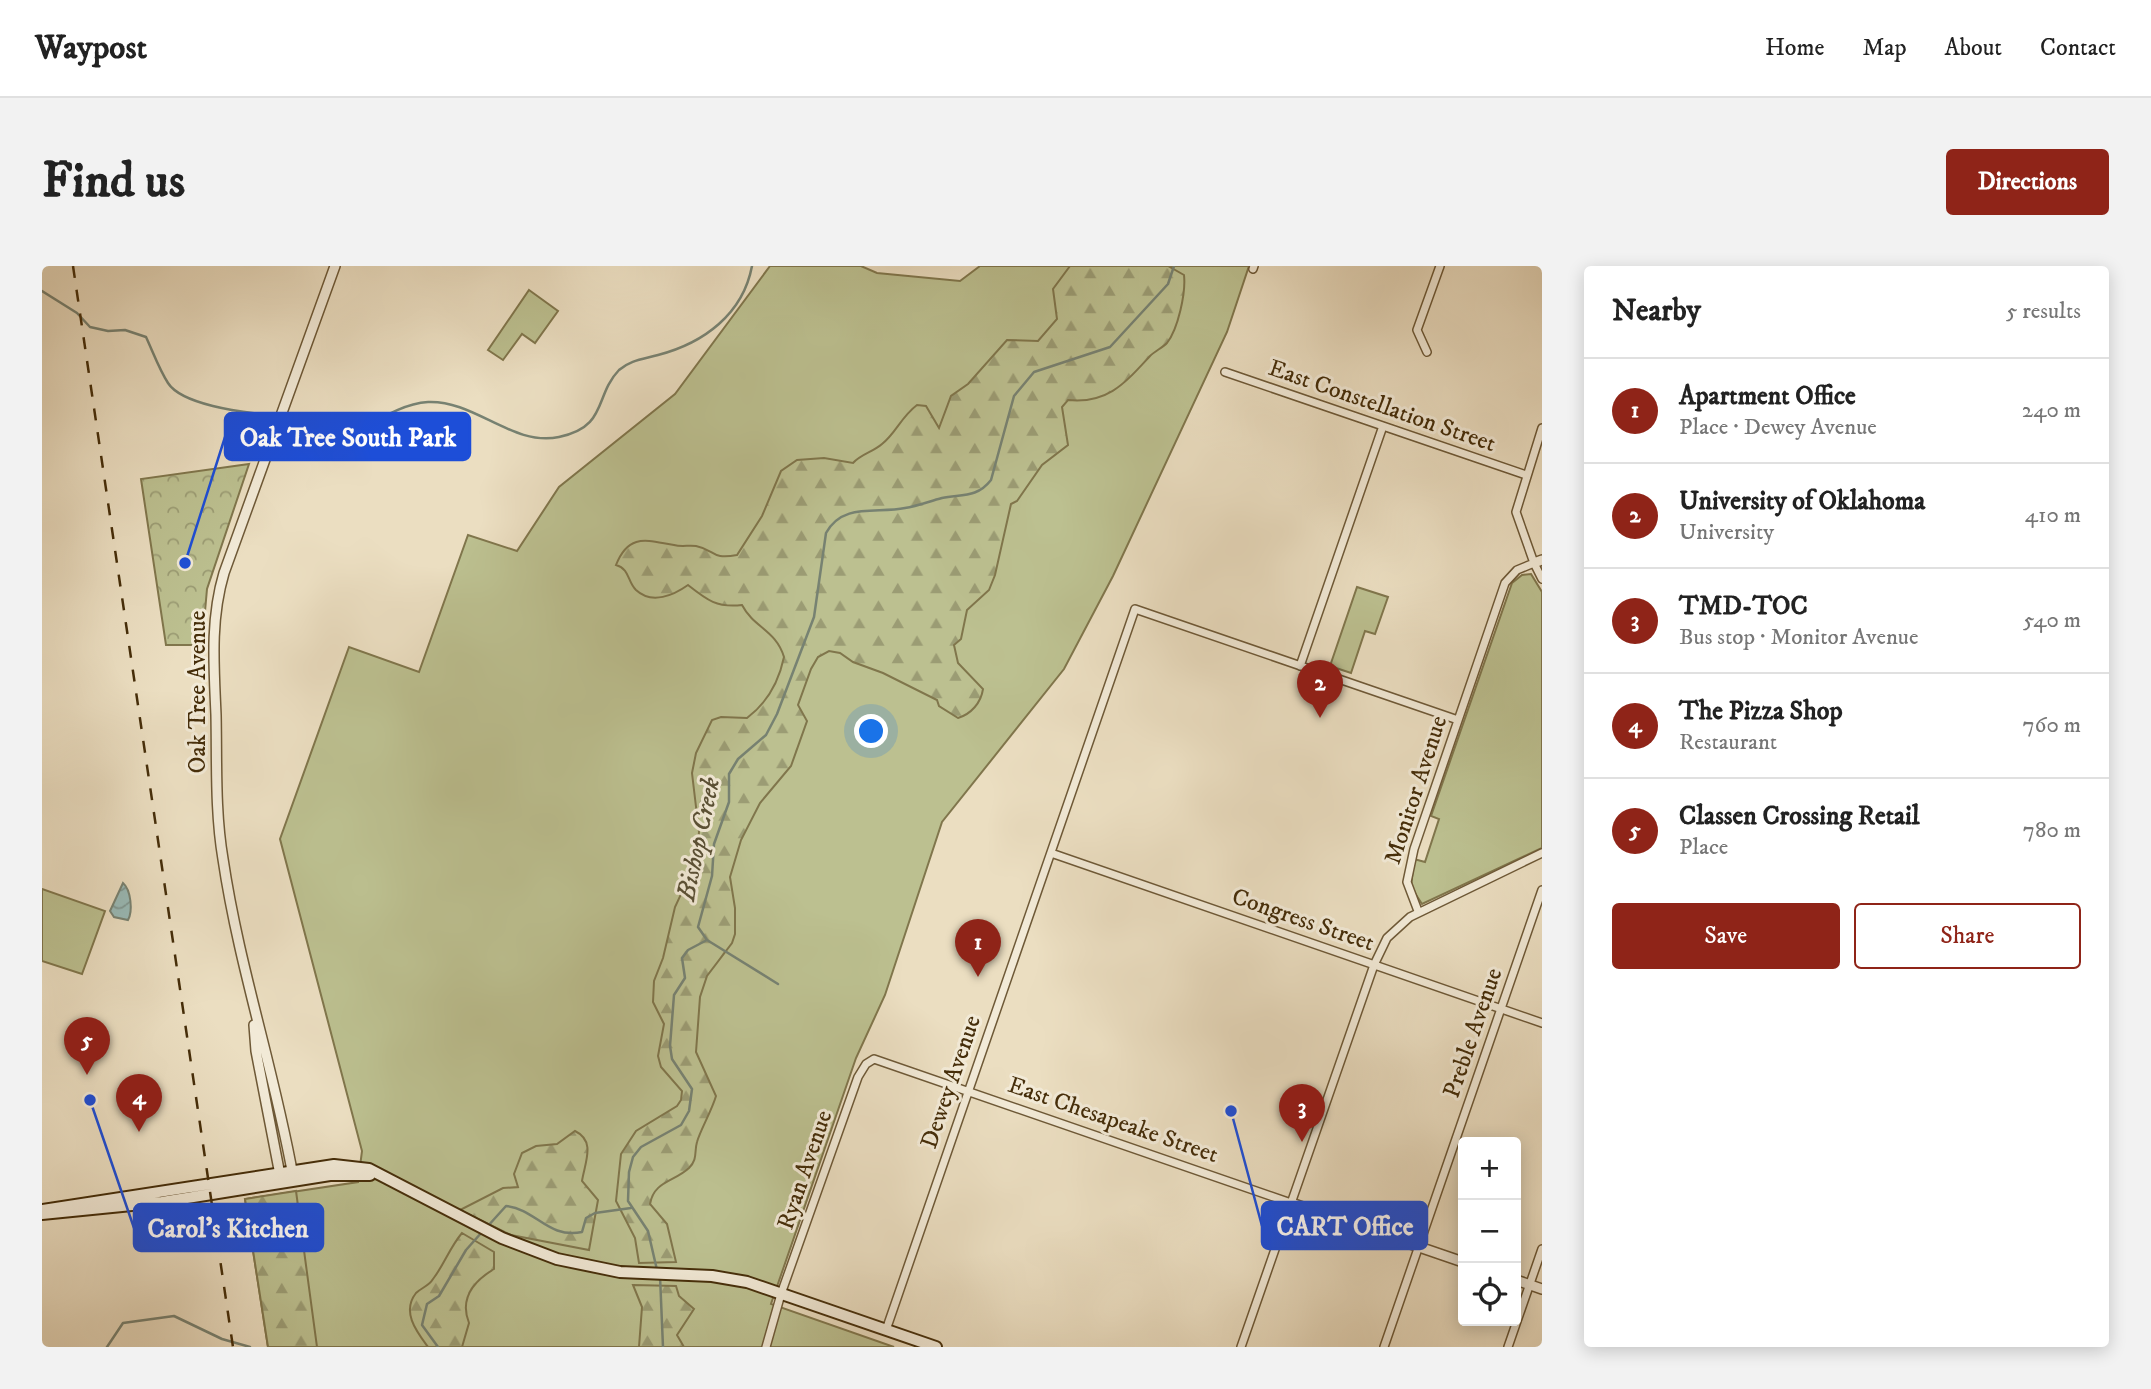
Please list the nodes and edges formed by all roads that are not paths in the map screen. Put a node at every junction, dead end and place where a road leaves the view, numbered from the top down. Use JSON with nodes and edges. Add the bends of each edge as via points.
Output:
{"nodes":[{"id":1,"x":335,"y":266,"type":"edge"},
{"id":2,"x":1440,"y":266,"type":"edge"},
{"id":3,"x":1427,"y":352,"type":"dead end"},
{"id":4,"x":1225,"y":373,"type":"dead end"},
{"id":5,"x":1383,"y":426,"type":"junction"},
{"id":6,"x":1542,"y":428,"type":"edge"},
{"id":7,"x":1526,"y":475,"type":"junction"},
{"id":8,"x":1538,"y":562,"type":"edge"},
{"id":9,"x":1542,"y":579,"type":"edge"},
{"id":10,"x":1300,"y":666,"type":"junction"},
{"id":11,"x":1458,"y":720,"type":"junction"},
{"id":12,"x":1051,"y":853,"type":"junction"},
{"id":13,"x":1542,"y":853,"type":"edge"},
{"id":14,"x":1542,"y":890,"type":"edge"},
{"id":15,"x":1418,"y":911,"type":"junction"},
{"id":16,"x":1374,"y":965,"type":"junction"},
{"id":17,"x":253,"y":1009,"type":"junction"},
{"id":18,"x":1501,"y":1010,"type":"junction"},
{"id":19,"x":1542,"y":1023,"type":"edge"},
{"id":20,"x":870,"y":1061,"type":"joint"},
{"id":21,"x":274,"y":1089,"type":"junction"},
{"id":22,"x":968,"y":1090,"type":"junction"},
{"id":23,"x":264,"y":1091,"type":"junction"},
{"id":24,"x":293,"y":1176,"type":"junction"},
{"id":25,"x":280,"y":1178,"type":"junction"},
{"id":26,"x":1291,"y":1203,"type":"junction"},
{"id":27,"x":42,"y":1212,"type":"edge"},
{"id":28,"x":1419,"y":1247,"type":"junction"},
{"id":29,"x":1542,"y":1249,"type":"edge"},
{"id":30,"x":1458,"y":1260,"type":"edge"},
{"id":31,"x":1521,"y":1282,"type":"edge"},
{"id":32,"x":1530,"y":1285,"type":"junction"},
{"id":33,"x":1542,"y":1289,"type":"edge"},
{"id":34,"x":781,"y":1294,"type":"junction"},
{"id":35,"x":886,"y":1330,"type":"junction"},
{"id":36,"x":766,"y":1347,"type":"edge"},
{"id":37,"x":936,"y":1347,"type":"edge"},
{"id":38,"x":1241,"y":1347,"type":"edge"},
{"id":39,"x":1384,"y":1347,"type":"edge"},
{"id":40,"x":1508,"y":1347,"type":"edge"}],
"edges":[{"from":1,"to":17,"type":"street","name":"Oak Tree Avenue","via":[[224,573],[215,616],[220,831]]},
{"from":2,"to":3,"type":"street","via":[[1417,330]]},
{"from":4,"to":5,"type":"street","name":"East Constellation Street"},
{"from":5,"to":7,"type":"street","name":"East Constellation Street"},
{"from":5,"to":10,"type":"street"},
{"from":6,"to":7,"type":"street"},
{"from":7,"to":8,"type":"street","via":[[1517,512]]},
{"from":8,"to":9,"type":"street"},
{"from":8,"to":11,"type":"street","name":"Monitor Avenue","via":[[1517,570],[1505,583]]},
{"from":10,"to":11,"type":"street"},
{"from":10,"to":12,"type":"street","name":"Dewey Avenue","via":[[1135,608]]},
{"from":11,"to":15,"type":"street","name":"Monitor Avenue","via":[[1409,865],[1407,882]]},
{"from":12,"to":16,"type":"street","name":"Congress Street"},
{"from":12,"to":22,"type":"street","name":"Dewey Avenue"},
{"from":13,"to":15,"type":"street"},
{"from":14,"to":18,"type":"street","name":"Preble Avenue"},
{"from":15,"to":16,"type":"street","via":[[1387,938]]},
{"from":16,"to":18,"type":"street","name":"Congress Street"},
{"from":16,"to":26,"type":"street"},
{"from":17,"to":21,"type":"street","name":"Oak Tree Avenue"},
{"from":17,"to":23,"type":"street","name":"Oak Tree Avenue"},
{"from":18,"to":19,"type":"street","name":"Congress Street"},
{"from":18,"to":28,"type":"street","name":"Preble Avenue"},
{"from":20,"to":22,"type":"street","name":"East Chesapeake Street","via":[[880,1060]]},
{"from":20,"to":34,"type":"street","name":"Ryan Avenue","via":[[858,1077]]},
{"from":21,"to":23,"type":"street"},
{"from":21,"to":24,"type":"street","name":"Oak Tree Avenue"},
{"from":22,"to":26,"type":"street","name":"East Chesapeake Street"},
{"from":22,"to":35,"type":"street","name":"Dewey Avenue"},
{"from":23,"to":25,"type":"street","name":"Oak Tree Avenue"},
{"from":24,"to":25,"type":"main road"},
{"from":24,"to":34,"type":"main road","via":[[343,1165],[369,1169],[557,1259],[634,1273],[731,1279]]},
{"from":25,"to":27,"type":"main road","via":[[162,1202]]},
{"from":26,"to":28,"type":"street","name":"East Chesapeake Street"},
{"from":26,"to":38,"type":"street"},
{"from":28,"to":30,"type":"street","name":"East Chesapeake Street"},
{"from":28,"to":39,"type":"street","name":"Preble Avenue"},
{"from":29,"to":32,"type":"street"},
{"from":31,"to":32,"type":"street"},
{"from":32,"to":33,"type":"street"},
{"from":32,"to":40,"type":"street"},
{"from":34,"to":35,"type":"main road"},
{"from":34,"to":36,"type":"street","name":"Ryan Avenue"},
{"from":35,"to":37,"type":"main road"}]}
